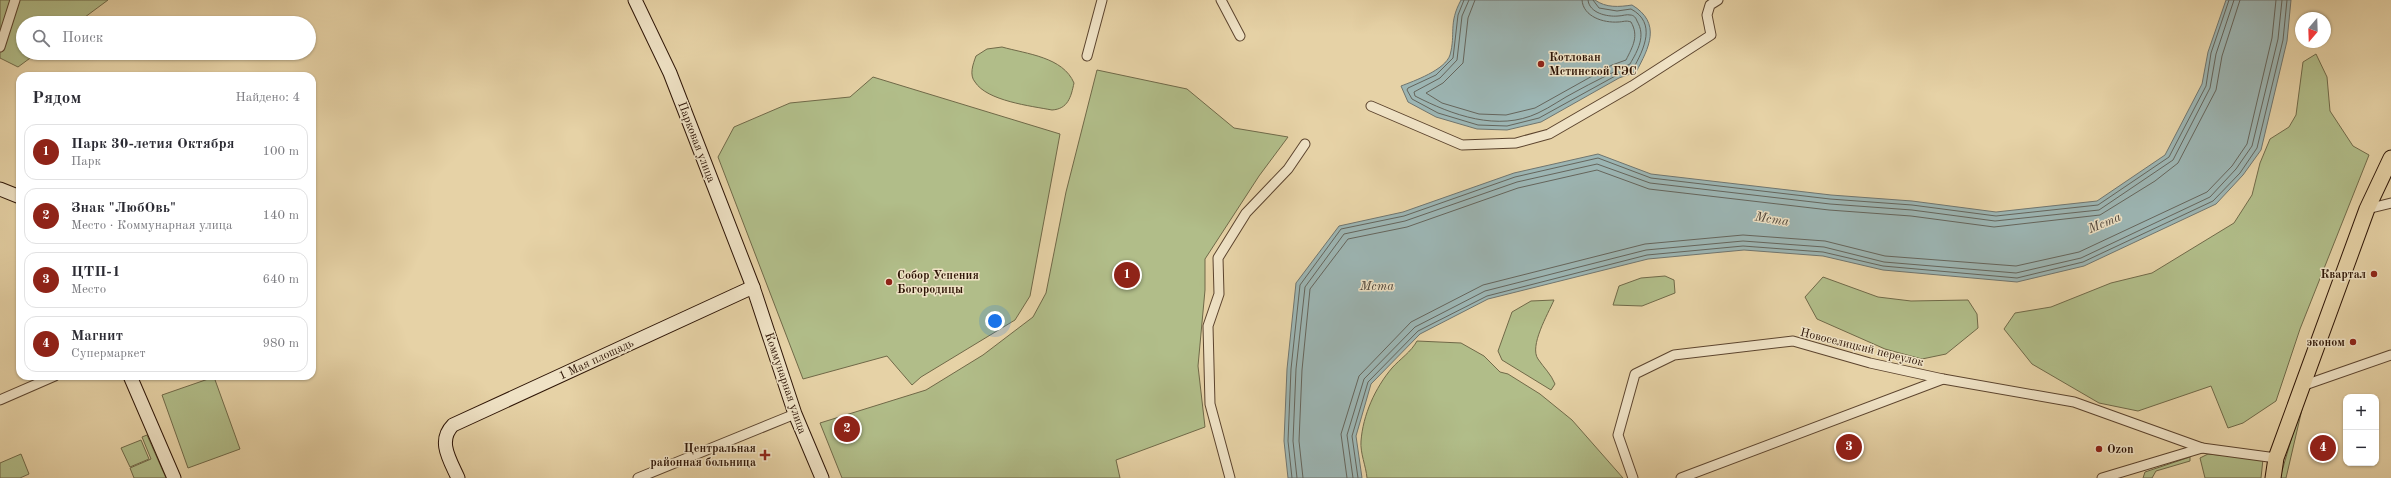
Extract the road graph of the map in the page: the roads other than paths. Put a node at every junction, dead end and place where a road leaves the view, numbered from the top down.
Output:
1 (15, 0) edge
2 (635, 0) edge
3 (1102, 0) edge
4 (1222, 0) edge
5 (1718, 0) edge
6 (1240, 36) dead end
7 (0, 47) edge
8 (1087, 56) dead end
9 (1371, 106) dead end
10 (1305, 144) dead end
11 (2391, 159) edge
12 (0, 189) edge
13 (16, 195) edge
14 (2391, 202) edge
15 (2367, 209) junction
16 (753, 287) junction
17 (2391, 355) edge
18 (1943, 379) junction
19 (45, 380) edge
20 (132, 380) edge
21 (2302, 386) junction
22 (0, 400) edge
23 (795, 414) junction
24 (2202, 448) junction
25 (2276, 458) junction
26 (174, 478) edge
27 (458, 478) edge
28 (638, 478) edge
29 (822, 478) edge
30 (1230, 478) edge
31 (1633, 478) edge
32 (1681, 478) edge
33 (2102, 478) edge
34 (2273, 478) edge

1 - 7 street
2 - 16 main road, Парковая улица
3 - 8 street
4 - 6 street
5 - 9 street
10 - 30 street
11 - 15 main road
12 - 13 main road
14 - 15 street
15 - 21 main road
16 - 23 main road, Коммунарная улица
16 - 27 main road, 1 Мая площадь
17 - 21 street
18 - 24 street, Новоселицкий переулок
18 - 31 street, Новоселицкий переулок
18 - 32 street
19 - 22 street
20 - 26 main road
21 - 25 main road
23 - 28 street
23 - 29 main road, Коммунарная улица
24 - 25 street
24 - 33 street
25 - 34 main road

